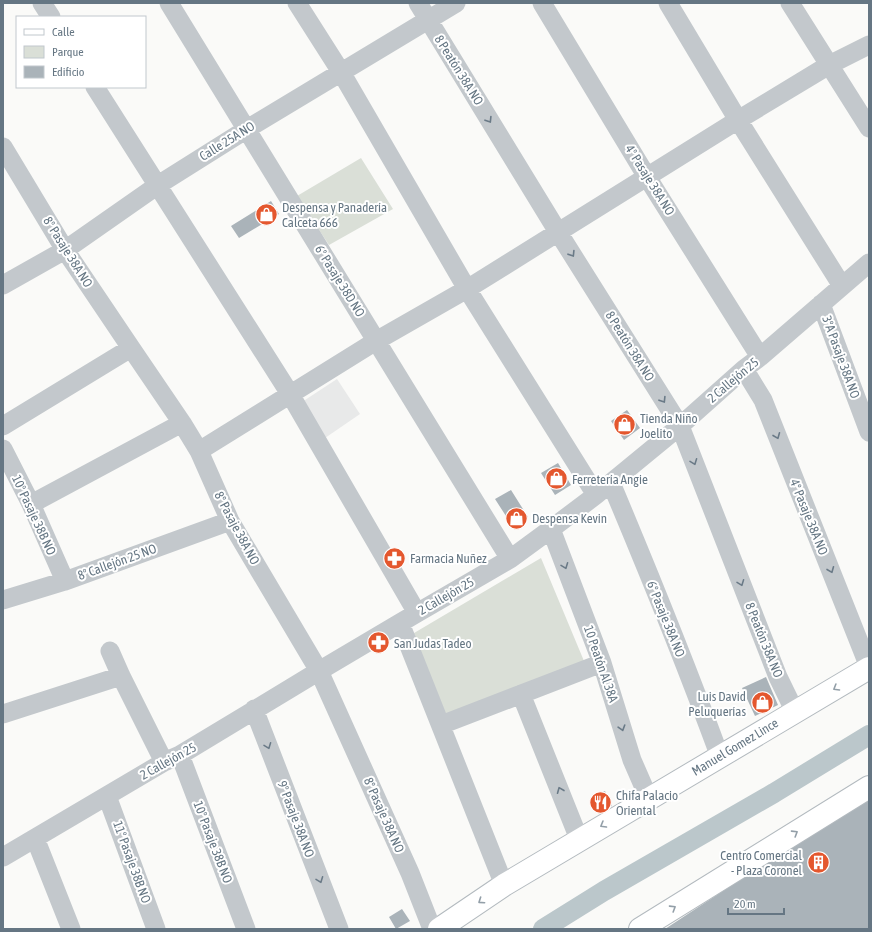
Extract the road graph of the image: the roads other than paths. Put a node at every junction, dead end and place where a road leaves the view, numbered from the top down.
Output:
1 (42, 3) edge
2 (169, 3) edge
3 (297, 3) edge
4 (418, 3) edge
5 (456, 3) edge
6 (542, 3) edge
7 (668, 3) edge
8 (790, 3) edge
9 (50, 16) edge
10 (428, 19) junction
11 (869, 45) edge
12 (828, 65) junction
13 (341, 72) junction
14 (97, 88) edge
15 (738, 120) junction
16 (869, 128) edge
17 (246, 129) junction
18 (3, 147) edge
19 (647, 177) junction
20 (158, 185) junction
21 (558, 232) junction
22 (65, 250) junction
23 (869, 263) edge
24 (3, 285) edge
25 (842, 286) junction
26 (467, 288) junction
27 (821, 304) junction
28 (376, 340) junction
29 (130, 348) junction
30 (760, 357) junction
31 (744, 369) junction
32 (290, 394) junction
33 (182, 423) junction
34 (3, 426) edge
35 (680, 426) junction
36 (869, 432) edge
37 (3, 449) edge
38 (199, 451) junction
39 (611, 483) junction
40 (596, 495) junction
41 (31, 504) junction
42 (230, 521) junction
43 (551, 529) junction
44 (510, 559) junction
45 (64, 581) junction
46 (3, 600) edge
47 (417, 612) junction
48 (400, 623) junction
49 (110, 651) dead end
50 (602, 663) junction
51 (869, 668) edge
52 (319, 671) junction
53 (121, 676) junction
54 (521, 694) junction
55 (254, 709) junction
56 (795, 712) junction
57 (3, 714) edge
58 (441, 725) junction
59 (720, 757) junction
60 (172, 759) junction
61 (869, 787) edge
62 (107, 796) junction
63 (649, 799) junction
64 (35, 838) junction
65 (579, 839) junction
66 (3, 857) edge
67 (504, 885) junction
68 (71, 929) edge
69 (156, 929) edge
70 (246, 929) edge
71 (339, 929) edge
72 (432, 929) edge
73 (439, 929) edge
74 (640, 929) edge

1 - 9 street
2 - 17 street, 6° Pasaje 38D NO
3 - 13 street
4 - 10 street, 8 Peatón 38A NO
5 - 10 street, Calle 25A NO
6 - 19 street, 4° Pasaje 38A NO
7 - 15 street
8 - 12 street
10 - 13 street, Calle 25A NO
10 -> 21 street, 8 Peatón 38A NO
11 - 12 street
12 - 15 street
12 - 16 street
13 - 17 street, Calle 25A NO
13 - 26 street
14 - 20 street
15 - 19 street
15 - 25 street
17 - 20 street, Calle 25A NO
17 - 28 street, 6° Pasaje 38D NO
18 - 22 street, 8° Pasaje 38A NO
19 - 21 street
19 - 30 street, 4° Pasaje 38A NO
20 - 22 street, Calle 25A NO
20 - 32 street
21 - 26 street
21 -> 35 street, 8 Peatón 38A NO
22 - 24 street, Calle 25A NO
22 - 29 street, 8° Pasaje 38A NO
23 - 25 street, 2 Callejón 25
25 - 27 street, 2 Callejón 25
26 - 28 street
26 - 40 street
27 - 30 street, 2 Callejón 25
27 - 36 street, 3°A Pasaje 38A NO
28 - 32 street
28 - 44 street, 6° Pasaje 38D NO
29 - 33 street, 8° Pasaje 38A NO
29 - 34 street
30 - 31 street, 2 Callejón 25
31 - 35 street, 2 Callejón 25
31 -> 51 street, 4° Pasaje 38A NO
32 - 38 street
32 - 47 street
33 - 38 street, 8° Pasaje 38A NO
33 - 41 street
35 - 39 street, 2 Callejón 25
35 -> 56 street, 8 Peatón 38A NO
37 - 41 street, 10° Pasaje 38B NO
38 - 42 street, 8° Pasaje 38A NO
39 - 40 street, 2 Callejón 25
39 - 59 street, 6° Pasaje 38A NO
40 - 43 street, 2 Callejón 25
41 - 45 street, 10° Pasaje 38B NO
42 - 45 street, 8° Callejón 25 NO
42 - 52 street, 8° Pasaje 38A NO
43 - 44 street, 2 Callejón 25
43 -> 50 street, 10 Peatón Al 38A
44 - 47 street, 2 Callejón 25
45 - 46 street, 8° Callejón 25 NO
47 - 48 street, 2 Callejón 25
48 - 52 street, 2 Callejón 25
48 - 58 street
49 - 53 street, 10° Pasaje 38B NO
50 - 54 street
50 -> 63 street, 10 Peatón Al 38A
51 -> 56 main road, Manuel Gomez Lince
52 - 55 street, 2 Callejón 25
52 - 72 street, 8° Pasaje 38A NO
53 - 57 street
53 - 60 street, 10° Pasaje 38B NO
54 - 58 street
65 -> 54 street
55 - 60 street, 2 Callejón 25
55 -> 71 street, 9° Pasaje 38A NO
56 - 59 main road, Manuel Gomez Lince
58 - 67 street
59 - 63 main road, Manuel Gomez Lince
60 - 62 street, 2 Callejón 25
60 - 70 street, 10° Pasaje 38B NO
74 -> 61 main road
62 - 64 street, 2 Callejón 25
62 - 69 street, 11° Pasaje 38B NO
63 -> 65 main road, Manuel Gomez Lince
64 - 66 street, 2 Callejón 25
64 - 68 street
65 - 67 main road, Manuel Gomez Lince
67 -> 73 main road, Manuel Gomez Lince

